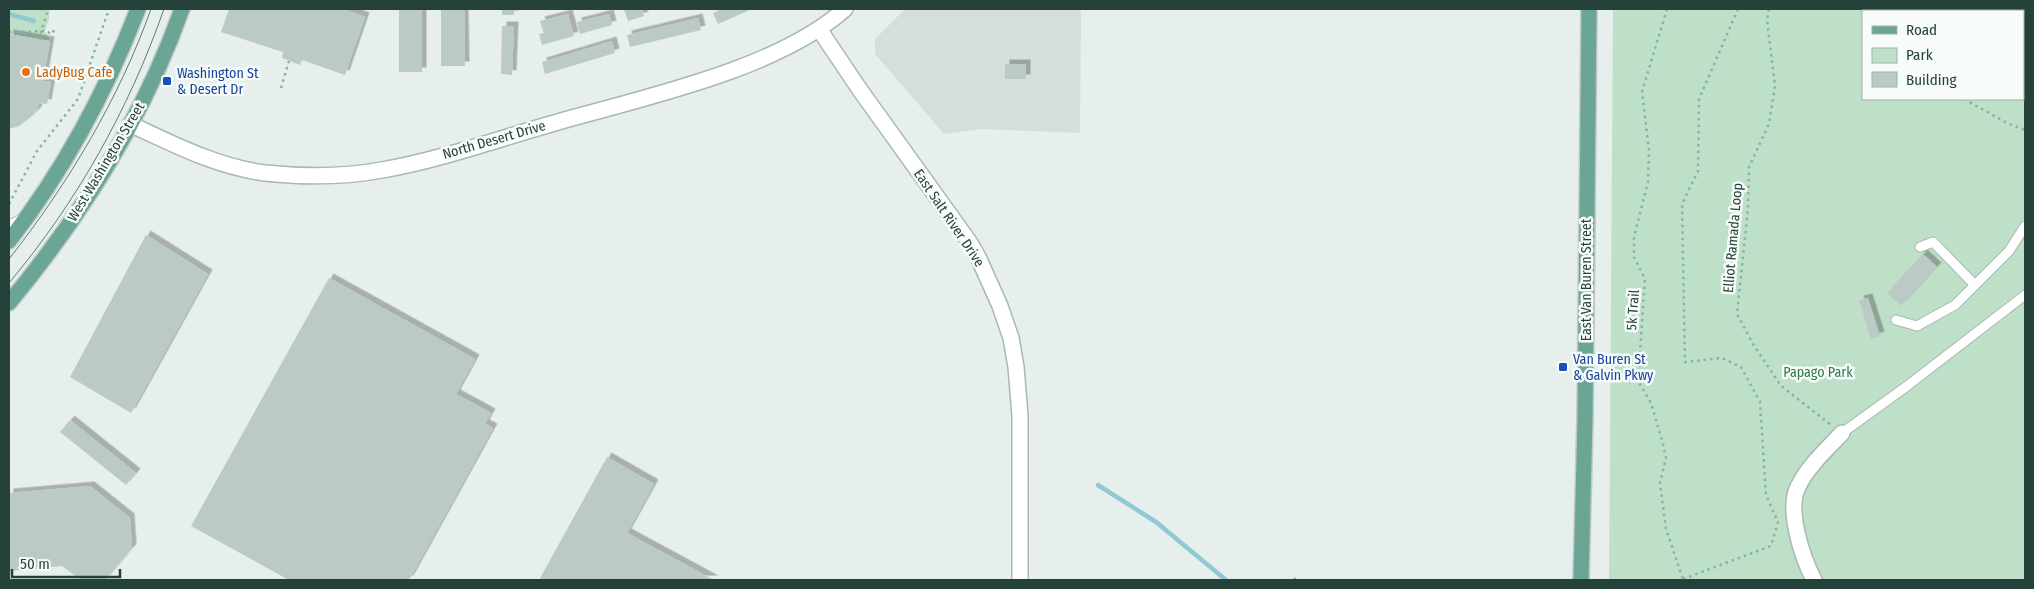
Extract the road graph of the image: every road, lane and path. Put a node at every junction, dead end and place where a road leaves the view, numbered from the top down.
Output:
1 (46, 9) edge
2 (109, 9) edge
3 (138, 9) edge
4 (182, 9) edge
5 (845, 9) edge
6 (1589, 9) edge
7 (1667, 9) edge
8 (1738, 9) edge
9 (1769, 9) edge
10 (819, 29) junction
11 (54, 30) dead end
12 (42, 31) junction
13 (9, 32) edge
14 (42, 40) dead end
15 (290, 61) dead end
16 (281, 88) dead end
17 (1966, 100) edge
18 (130, 124) junction
19 (2025, 130) edge
20 (9, 204) edge
21 (26, 218) junction
22 (9, 224) edge
23 (2025, 226) edge
24 (9, 240) edge
25 (1920, 247) dead end
26 (1975, 285) junction
27 (2025, 295) edge
28 (9, 303) edge
29 (1896, 320) dead end
30 (1842, 433) junction
31 (1020, 580) edge
32 (1581, 580) edge
33 (1683, 580) edge
34 (1814, 580) edge

1 - 12 path
2 - 20 path
3 - 21 main road
4 - 18 main road, West Washington Street
5 - 10 street, North Desert Drive
6 - 32 main road, East Van Buren Street
7 - 33 path, 5k Trail
8 - 33 path
9 - 30 path, Elliot Ramada Loop
10 - 18 street, North Desert Drive
10 - 31 street, East Salt River Drive
11 - 12 path
12 - 13 path
12 - 14 path
15 - 16 path
17 - 19 path
18 - 28 main road, West Washington Street
21 - 22 lane
21 - 24 main road
23 - 26 lane
25 - 26 lane
26 - 29 lane
27 - 30 lane
30 - 34 street

